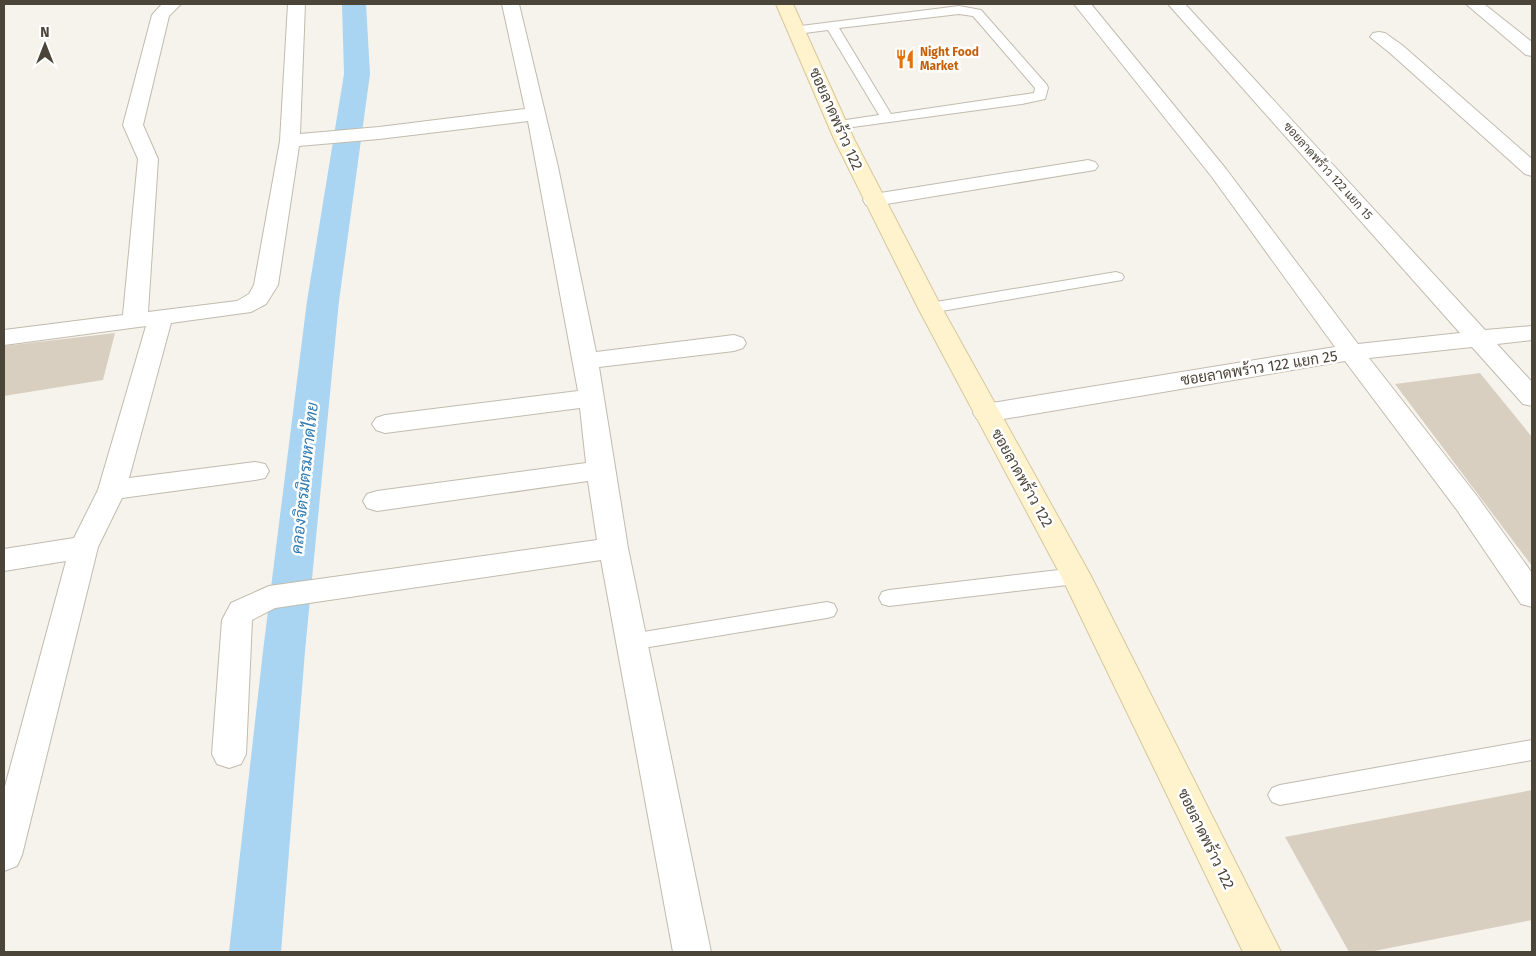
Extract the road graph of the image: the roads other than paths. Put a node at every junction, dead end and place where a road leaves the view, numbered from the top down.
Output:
1 (172, 4) edge
2 (296, 4) edge
3 (511, 4) edge
4 (784, 4) edge
5 (1082, 4) edge
6 (1176, 4) edge
7 (1474, 4) edge
8 (832, 26) junction
9 (797, 30) junction
10 (1379, 37) dead end
11 (1532, 51) edge
12 (536, 114) junction
13 (887, 118) junction
14 (838, 125) junction
15 (290, 141) junction
16 (1088, 166) dead end
17 (1532, 170) edge
18 (874, 200) junction
19 (1116, 277) dead end
20 (930, 308) junction
21 (148, 318) junction
22 (1532, 333) edge
23 (4, 337) edge
24 (1480, 339) junction
25 (734, 342) dead end
26 (1351, 352) junction
27 (585, 361) junction
28 (592, 398) junction
29 (1532, 398) edge
30 (986, 413) junction
31 (385, 424) dead end
32 (600, 470) junction
33 (255, 471) dead end
34 (112, 490) junction
35 (377, 501) dead end
36 (84, 547) junction
37 (613, 548) junction
38 (4, 560) edge
39 (1076, 576) junction
40 (1532, 596) edge
41 (889, 598) dead end
42 (827, 610) dead end
43 (631, 642) junction
44 (1532, 750) edge
45 (229, 754) dead end
46 (1280, 795) dead end
47 (4, 855) edge
48 (692, 952) edge
49 (1262, 952) edge

1 - 21 street
2 - 15 street
3 - 12 street
4 - 9 street, ซอยลาดพร้าว 122
5 - 26 street
6 - 24 street, ซอยลาดพร้าว 122 แยก 15
7 - 11 street
8 - 9 lane
8 - 13 lane
8 - 13 lane
9 - 14 street, ซอยลาดพร้าว 122
10 - 17 street
12 - 15 street
12 - 27 street
13 - 14 lane
14 - 18 street, ซอยลาดพร้าว 122
15 - 21 street
16 - 18 street
18 - 20 street, ซอยลาดพร้าว 122
19 - 20 lane
20 - 30 street, ซอยลาดพร้าว 122
21 - 23 street
21 - 34 street
22 - 24 street, ซอยลาดพร้าว 122 แยก 25
24 - 26 street, ซอยลาดพร้าว 122 แยก 25
24 - 29 street, ซอยลาดพร้าว 122 แยก 15
25 - 27 street
26 - 30 street, ซอยลาดพร้าว 122 แยก 25
26 - 40 street
27 - 28 street
28 - 31 street
28 - 32 street
30 - 39 street, ซอยลาดพร้าว 122
32 - 35 street
32 - 37 street
33 - 34 street
34 - 36 street
36 - 38 street
36 - 47 street
37 - 43 street
37 - 45 street
39 - 41 lane
39 - 49 street, ซอยลาดพร้าว 122
42 - 43 lane
43 - 48 street
44 - 46 lane

